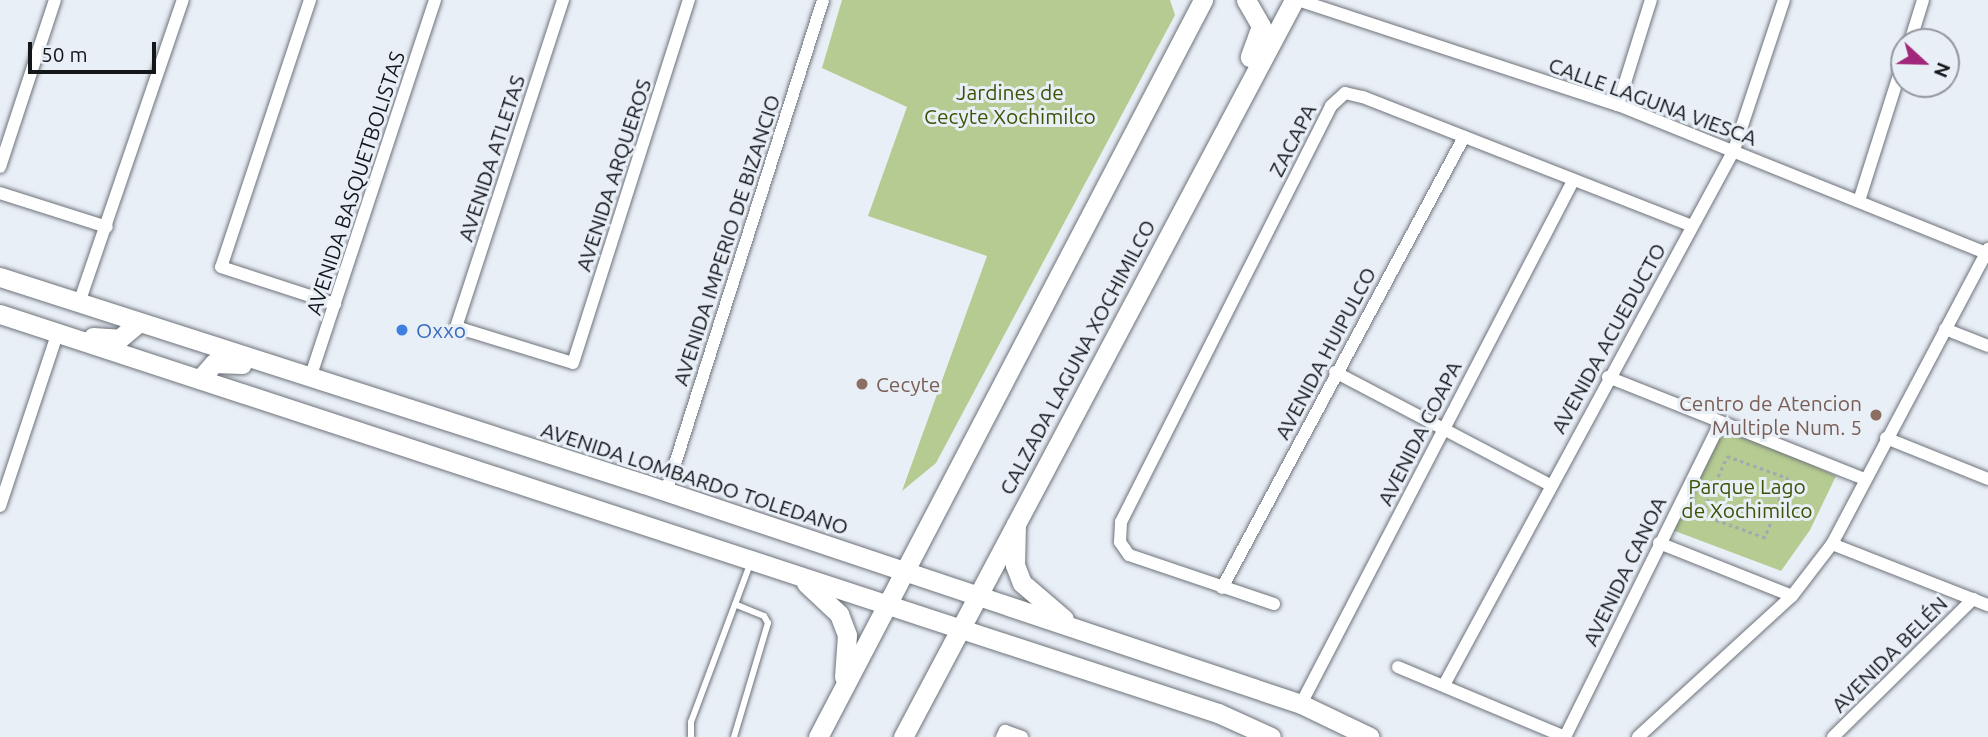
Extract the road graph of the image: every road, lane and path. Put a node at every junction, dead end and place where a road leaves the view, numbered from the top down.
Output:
1 (55, 0) edge
2 (183, 0) edge
3 (310, 0) edge
4 (435, 0) edge
5 (563, 0) edge
6 (689, 0) edge
7 (823, 0) edge
8 (1202, 0) edge
9 (1246, 0) edge
10 (1296, 0) edge
11 (1651, 0) edge
12 (1784, 0) edge
13 (1923, 0) edge
14 (1914, 28) edge
15 (1892, 98) edge
16 (1618, 105) junction
17 (1464, 136) junction
18 (1734, 150) junction
19 (0, 167) edge
20 (1573, 181) junction
21 (0, 194) edge
22 (1859, 201) junction
23 (107, 226) junction
24 (1692, 226) junction
25 (1160, 250) junction
26 (1988, 253) edge
27 (0, 277) edge
28 (79, 303) junction
29 (335, 304) junction
30 (0, 314) edge
31 (138, 324) junction
32 (1945, 329) junction
33 (58, 332) junction
34 (1988, 346) edge
35 (573, 363) joint
36 (1335, 372) junction
37 (304, 376) junction
38 (1608, 377) junction
39 (200, 379) junction
40 (1720, 423) junction
41 (1442, 428) junction
42 (1886, 438) junction
43 (1788, 478) joint
44 (1864, 478) junction
45 (1988, 480) edge
46 (1550, 485) junction
47 (666, 492) junction
48 (0, 506) edge
49 (1016, 520) junction
50 (1659, 544) junction
51 (1832, 544) junction
52 (751, 561) junction
53 (905, 572) junction
54 (797, 576) junction
55 (1222, 588) junction
56 (976, 596) junction
57 (1792, 596) junction
58 (1973, 599) junction
59 (735, 604) junction
60 (1274, 604) dead end
61 (1988, 605) edge
62 (888, 606) junction
63 (960, 628) junction
64 (1083, 632) junction
65 (1398, 667) dead end
66 (1444, 685) junction
67 (842, 692) junction
68 (1301, 704) junction
69 (1004, 734) edge
70 (691, 737) edge
71 (734, 737) edge
72 (818, 737) edge
73 (903, 737) edge
74 (1022, 737) edge
75 (1271, 737) edge
76 (1370, 737) edge
77 (1565, 737) edge
78 (1638, 737) edge
79 (1833, 737) edge

1 - 19 street
2 - 23 street
3 - 29 street
4 - 29 street, AVENIDA BASQUETBOLISTAS
5 - 35 street, AVENIDA ATLETAS
6 - 35 street, AVENIDA ARQUEROS
7 - 47 street, AVENIDA IMPERIO DE BIZANCIO
8 - 53 main road
9 - 25 main road
10 - 16 street, CALLE LAGUNA VIESCA
10 - 25 main road, CALZADA LAGUNA XOCHIMILCO
11 - 16 street
12 - 18 street, AVENIDA ACUEDUCTO
13 - 14 street
15 - 22 street
16 - 18 street, CALLE LAGUNA VIESCA
17 - 20 street, ZACAPA
17 - 36 street, AVENIDA HUIPULCO
17 - 55 street, ZACAPA
18 - 22 street, CALLE LAGUNA VIESCA
18 - 24 street, AVENIDA ACUEDUCTO
20 - 24 street, ZACAPA
20 - 41 street, AVENIDA COAPA
21 - 23 street
22 - 26 street, CALLE LAGUNA VIESCA
23 - 28 street
24 - 38 street, AVENIDA ACUEDUCTO
25 - 49 main road, CALZADA LAGUNA XOCHIMILCO
26 - 32 street
27 - 28 main road, AVENIDA LOMBARDO TOLEDANO
28 - 31 main road, AVENIDA LOMBARDO TOLEDANO
29 - 37 street, AVENIDA BASQUETBOLISTAS
30 - 33 main road
31 - 33 main road
31 - 37 main road, AVENIDA LOMBARDO TOLEDANO
32 - 34 street
32 - 42 street
33 - 39 main road
33 - 48 street
36 - 41 street
36 - 55 street, AVENIDA HUIPULCO
37 - 39 main road
37 - 47 main road, AVENIDA LOMBARDO TOLEDANO
38 - 40 street
38 - 46 street, AVENIDA ACUEDUCTO
39 - 52 main road
40 - 44 street
40 - 50 street, AVENIDA CANOA
41 - 46 street
41 - 68 street, AVENIDA COAPA
42 - 44 street
42 - 45 street
43 - 43 path
44 - 51 street
46 - 66 street, AVENIDA ACUEDUCTO
47 - 53 main road, AVENIDA LOMBARDO TOLEDANO
49 - 56 main road, CALZADA LAGUNA XOCHIMILCO
49 - 64 main road
50 - 57 street
50 - 77 street, AVENIDA CANOA
51 - 57 street
51 - 58 street
52 - 54 main road
52 - 59 lane
53 - 56 main road, AVENIDA LOMBARDO TOLEDANO
53 - 62 main road
54 - 62 main road
54 - 67 main road
55 - 60 street
56 - 63 main road, CALZADA LAGUNA XOCHIMILCO
56 - 64 main road, AVENIDA LOMBARDO TOLEDANO
57 - 78 street
58 - 61 street
58 - 79 street, AVENIDA BELÉN
59 - 70 lane
59 - 71 lane
62 - 63 main road
62 - 67 main road
63 - 73 main road, CALZADA LAGUNA XOCHIMILCO
63 - 75 main road
64 - 68 main road, AVENIDA LOMBARDO TOLEDANO
65 - 66 street
66 - 77 street
67 - 72 main road
68 - 76 main road, AVENIDA LOMBARDO TOLEDANO
69 - 74 street

